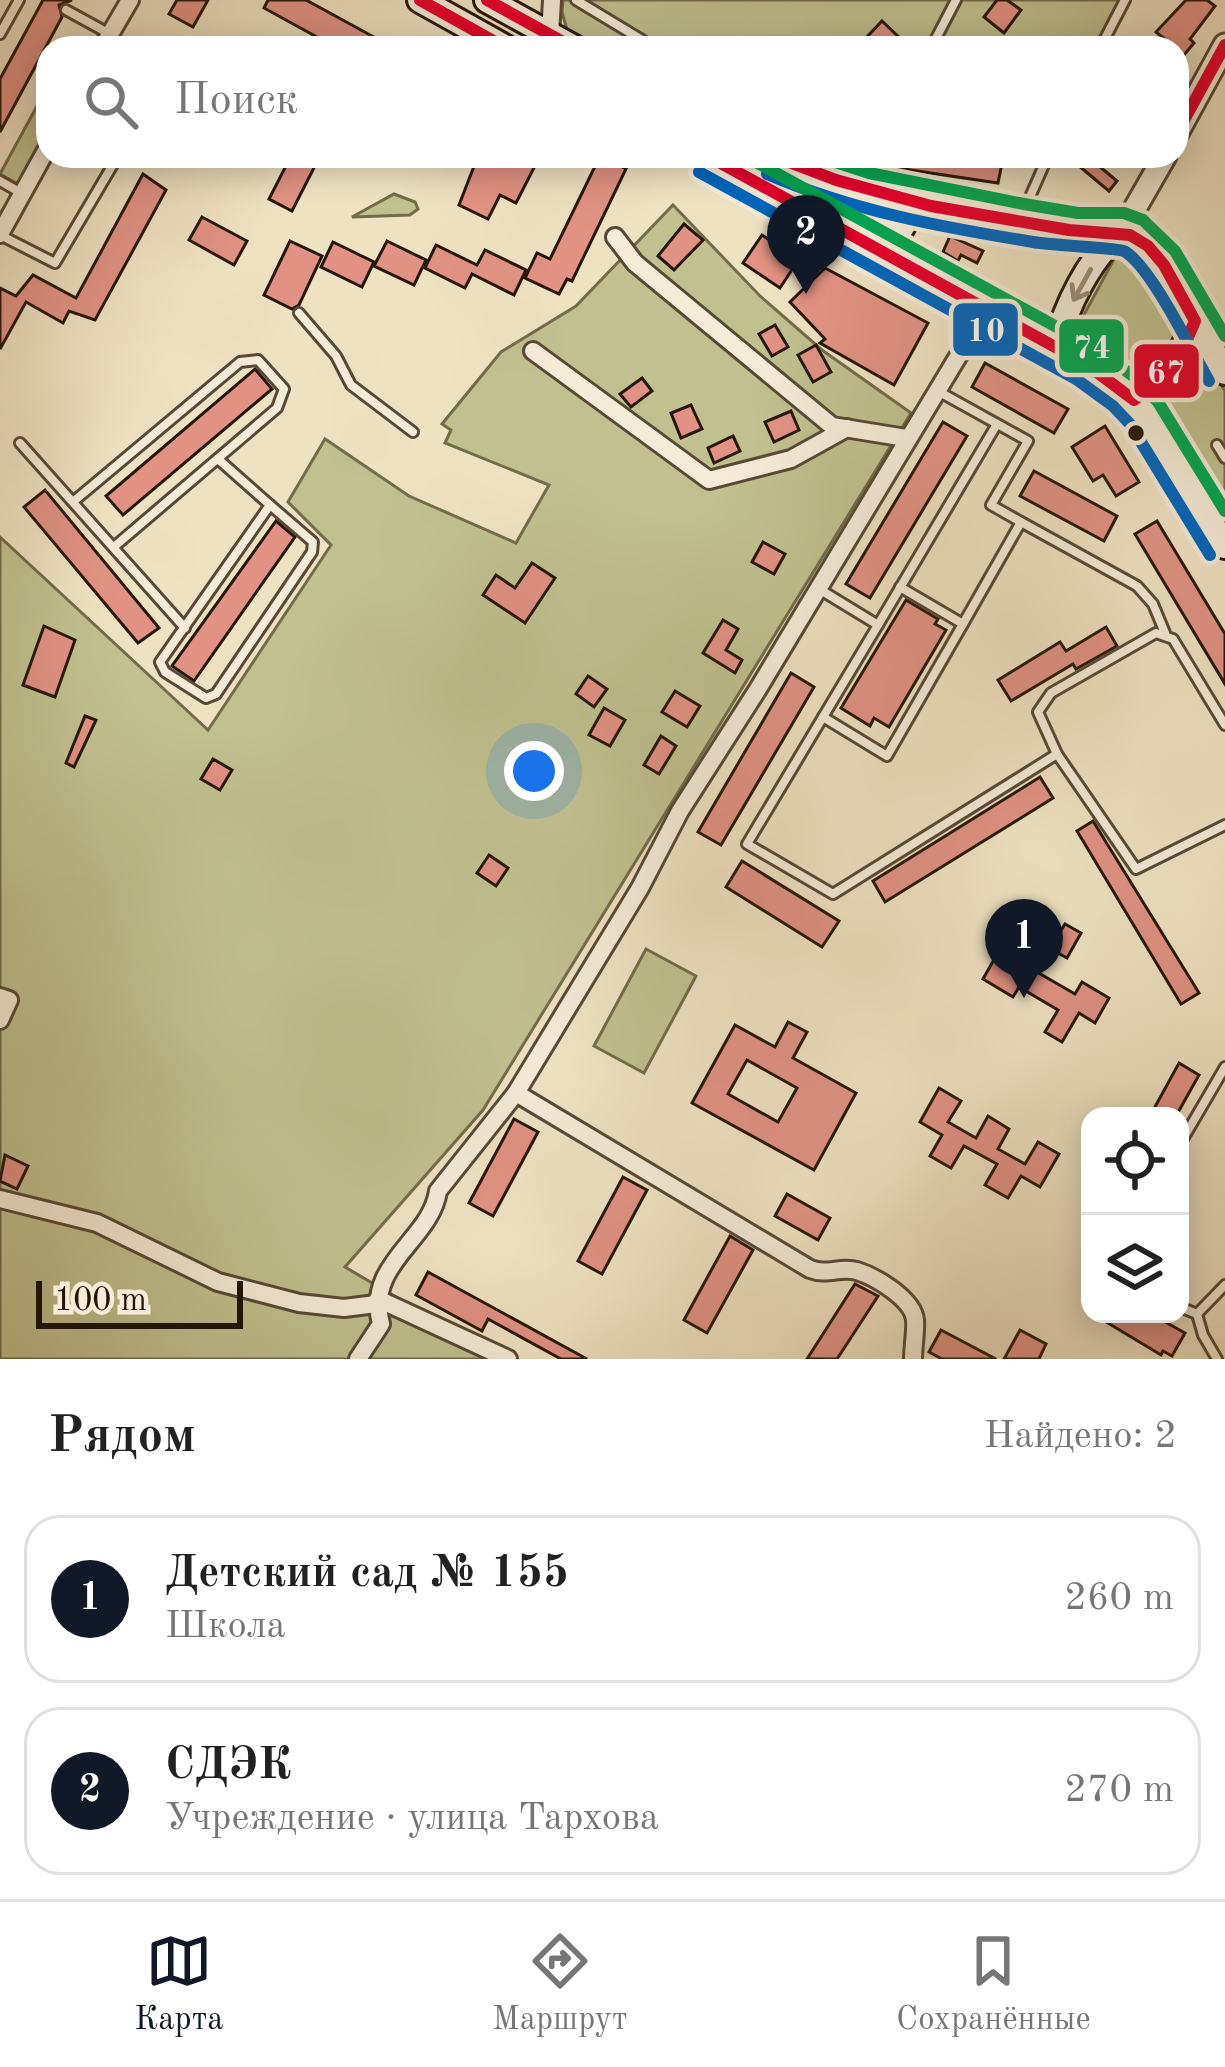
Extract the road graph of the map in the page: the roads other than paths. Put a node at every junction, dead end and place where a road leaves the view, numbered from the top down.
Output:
1 (19, 0) edge
2 (130, 0) edge
3 (420, 0) edge
4 (487, 0) edge
5 (552, 0) edge
6 (576, 0) edge
7 (956, 0) edge
8 (1125, 0) edge
9 (66, 10) dead end
10 (0, 34) edge
11 (100, 36) edge
12 (109, 36) edge
13 (484, 36) edge
14 (539, 36) edge
15 (549, 36) edge
16 (635, 36) edge
17 (937, 36) edge
18 (1106, 36) edge
19 (1225, 46) edge
20 (1189, 112) edge
21 (36, 168) edge
22 (111, 168) edge
23 (729, 168) edge
24 (800, 168) edge
25 (872, 168) edge
26 (1042, 168) edge
27 (1158, 168) edge
28 (0, 181) edge
29 (866, 191) junction
30 (22, 193) junction
31 (930, 205) junction
32 (1021, 222) junction
33 (1123, 231) junction
34 (0, 234) edge
35 (615, 237) dead end
36 (910, 269) junction
37 (986, 310) junction
38 (299, 313) dead end
39 (1195, 321) junction
40 (1056, 347) junction
41 (533, 351) dead end
42 (1225, 372) edge
43 (935, 389) junction
44 (1134, 400) junction
45 (998, 424) junction
46 (848, 428) junction
47 (412, 432) dead end
48 (906, 438) junction
49 (20, 443) dead end
50 (1216, 445) dead end
51 (1225, 458) edge
52 (218, 459) junction
53 (74, 501) junction
54 (270, 505) junction
55 (1021, 522) junction
56 (115, 546) junction
57 (1225, 546) edge
58 (900, 587) junction
59 (818, 589) junction
60 (963, 624) junction
61 (878, 625) junction
62 (184, 628) junction
63 (1166, 634) junction
64 (823, 717) junction
65 (1225, 724) edge
66 (1058, 754) junction
67 (1225, 825) edge
68 (0, 997) edge
69 (0, 1020) edge
70 (1225, 1067) edge
71 (516, 1093) junction
72 (1189, 1129) edge
73 (0, 1198) edge
74 (1225, 1286) edge
75 (379, 1297) junction
76 (1189, 1311) edge
77 (1197, 1314) junction
78 (358, 1359) edge
79 (508, 1359) edge
80 (913, 1359) edge
81 (1217, 1359) edge

1 - 10 lane
2 - 12 street
3 - 13 main road
4 - 14 main road
5 - 15 street
6 - 16 lane
7 - 17 lane
8 - 18 lane
9 - 11 lane
19 - 20 street
21 - 30 street
22 - 34 lane
23 - 36 main road
24 - 29 main road
25 - 29 lane
26 - 32 lane
27 - 33 street
28 - 30 lane
29 - 31 main road
30 - 34 street
31 - 32 main road
31 - 36 main road
32 - 33 main road
33 - 39 main road
33 -> 40 main road
35 - 46 street
36 - 37 main road
37 - 40 main road
37 - 43 street
38 - 47 lane
39 - 42 main road
39 - 44 main road
40 - 44 main road
41 - 46 street
43 - 45 lane
43 - 48 street
44 - 57 main road
45 - 55 lane
45 - 58 lane
46 - 48 street
48 - 59 street
49 - 53 lane
50 - 51 lane
52 - 53 lane
52 - 54 lane
52 - 56 lane
53 - 56 lane
54 - 62 lane
54 - 62 lane
55 - 60 lane
55 - 63 lane
56 - 62 lane
58 - 60 lane
58 - 61 lane
59 - 61 lane
59 - 71 street
60 - 64 lane
61 - 64 lane
63 - 65 lane
63 - 66 lane
64 - 66 lane
66 - 67 lane
68 - 69 street
70 - 72 lane
71 - 75 street
71 - 80 street
73 - 75 street
74 - 77 lane
75 - 78 street
75 - 79 street
76 - 77 lane
77 - 81 lane

